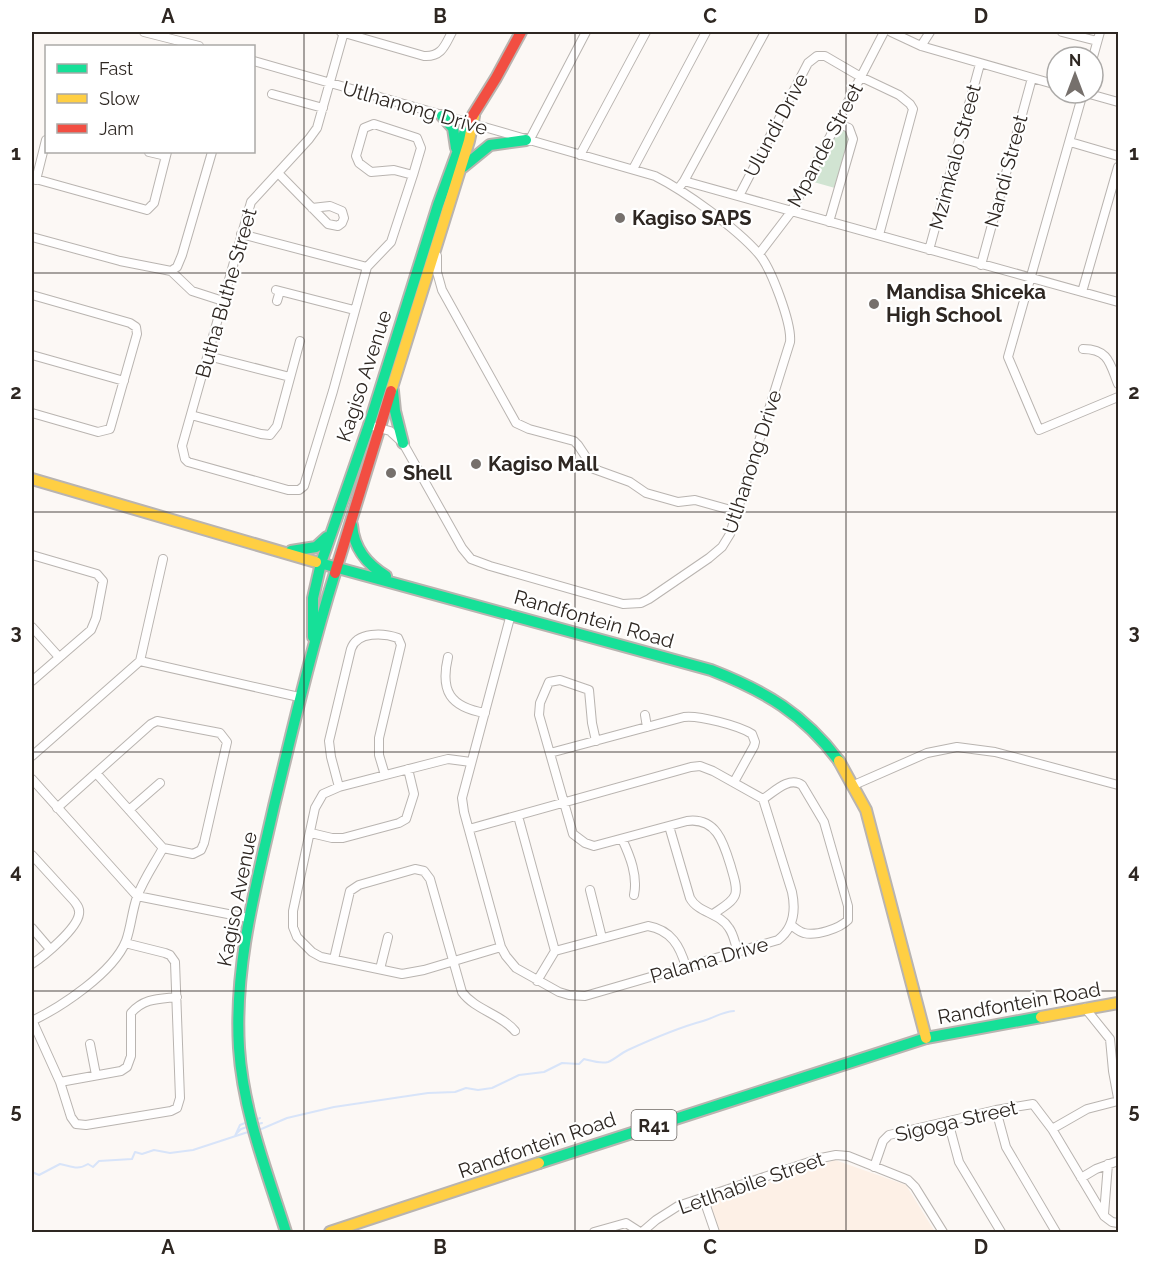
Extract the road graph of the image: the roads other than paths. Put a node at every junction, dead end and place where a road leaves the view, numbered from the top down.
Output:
1 (144, 32) edge
2 (342, 32) edge
3 (452, 32) edge
4 (521, 32) edge
5 (586, 32) edge
6 (646, 32) edge
7 (706, 32) edge
8 (765, 32) edge
9 (884, 32) edge
10 (891, 32) edge
11 (930, 32) edge
12 (1062, 32) edge
13 (1100, 32) edge
14 (1097, 41) junction
15 (195, 45) edge
16 (1096, 45) edge
17 (921, 46) junction
18 (255, 61) edge
19 (980, 64) junction
20 (861, 76) junction
21 (1032, 78) junction
22 (1045, 82) edge
23 (330, 83) junction
24 (272, 94) dead end
25 (1081, 105) edge
26 (323, 108) junction
27 (442, 116) junction
28 (472, 122) junction
29 (837, 123) junction
30 (527, 140) junction
31 (1070, 142) junction
32 (45, 143) edge
33 (456, 152) junction
34 (212, 153) edge
35 (167, 154) edge
36 (580, 155) junction
37 (1119, 156) edge
38 (1119, 167) edge
39 (461, 169) junction
40 (633, 170) junction
41 (278, 173) junction
42 (413, 175) junction
43 (34, 179) edge
44 (684, 181) junction
45 (678, 189) junction
46 (739, 196) junction
47 (312, 208) dead end
48 (791, 212) junction
49 (829, 222) junction
50 (241, 234) junction
51 (879, 235) junction
52 (32, 237) edge
53 (437, 242) junction
54 (929, 250) junction
55 (759, 254) junction
56 (981, 265) junction
57 (367, 267) junction
58 (171, 270) junction
59 (1031, 279) junction
60 (1082, 292) junction
61 (32, 295) edge
62 (223, 301) junction
63 (277, 301) dead end
64 (1119, 302) edge
65 (354, 310) junction
66 (300, 341) dead end
67 (1083, 350) dead end
68 (32, 355) edge
69 (208, 356) junction
70 (290, 377) junction
71 (124, 381) junction
72 (1119, 384) edge
73 (393, 385) junction
74 (1119, 397) edge
75 (32, 413) edge
76 (191, 415) junction
77 (375, 426) junction
78 (403, 443) junction
79 (32, 479) edge
80 (353, 512) junction
81 (738, 512) junction
82 (333, 528) junction
83 (286, 552) junction
84 (32, 558) edge
85 (163, 559) dead end
86 (321, 563) junction
87 (336, 567) junction
88 (360, 574) junction
89 (398, 584) junction
90 (328, 593) junction
91 (313, 598) junction
92 (511, 614) junction
93 (32, 627) edge
94 (313, 643) junction
95 (59, 657) junction
96 (448, 657) dead end
97 (140, 662) junction
98 (32, 681) edge
99 (299, 697) junction
100 (485, 713) junction
101 (645, 715) dead end
102 (647, 727) junction
103 (596, 741) junction
104 (550, 753) junction
105 (32, 756) edge
106 (471, 762) junction
107 (408, 769) junction
108 (96, 773) junction
109 (385, 775) junction
110 (32, 779) edge
111 (734, 782) junction
112 (160, 783) dead end
113 (1119, 784) edge
114 (854, 785) junction
115 (339, 787) junction
116 (763, 799) junction
117 (563, 802) junction
118 (57, 808) junction
119 (129, 810) junction
120 (518, 816) junction
121 (669, 826) junction
122 (469, 829) junction
123 (311, 833) junction
124 (622, 839) junction
125 (163, 848) junction
126 (32, 855) edge
127 (590, 890) dead end
128 (634, 895) dead end
129 (137, 896) junction
130 (713, 914) junction
131 (248, 918) junction
132 (791, 925) junction
133 (32, 928) edge
134 (388, 937) dead end
135 (602, 938) junction
136 (125, 943) junction
137 (501, 947) junction
138 (50, 949) junction
139 (555, 951) junction
140 (738, 952) junction
141 (334, 959) junction
142 (453, 962) junction
143 (32, 964) edge
144 (686, 967) junction
145 (380, 969) junction
146 (537, 981) junction
147 (177, 997) junction
148 (1119, 1003) edge
149 (1085, 1008) junction
150 (32, 1020) edge
151 (515, 1031) dead end
152 (926, 1038) junction
153 (90, 1044) dead end
154 (96, 1075) junction
155 (60, 1082) junction
156 (1119, 1100) edge
157 (996, 1110) junction
158 (948, 1121) junction
159 (1052, 1129) junction
160 (1119, 1161) edge
161 (1108, 1164) junction
162 (874, 1167) junction
163 (1081, 1178) junction
164 (703, 1197) junction
165 (1104, 1216) junction
166 (1119, 1223) edge
167 (286, 1233) edge
168 (330, 1233) edge
169 (594, 1233) edge
170 (641, 1233) edge
171 (715, 1233) edge
172 (943, 1233) edge
173 (1001, 1233) edge
174 (1056, 1233) edge

1 - 15 street
2 - 3 street
2 - 23 street, Butha Buthe Street
4 - 28 street
5 - 30 street
6 - 36 street
7 - 40 street
8 - 44 street
9 - 20 street, Mpande Street
10 - 17 street
11 - 17 street
12 - 14 street
13 - 14 street
14 - 16 street
17 - 19 street
18 - 23 street, Utlhanong Drive
19 - 21 street
19 - 54 street, Mzimkalo Street
20 - 29 street, Mpande Street
20 - 46 street, Ulundi Drive
20 - 51 street, Ulundi Drive
21 - 22 street
21 - 56 street, Nandi Street
23 - 26 street, Butha Buthe Street
23 - 27 street, Utlhanong Drive
24 - 26 street
25 - 31 street
26 - 41 street, Butha Buthe Street
27 - 28 street, Utlhanong Drive
27 - 33 street
28 - 30 street, Utlhanong Drive
28 - 33 street, Kagiso Avenue
28 - 39 street, Kagiso Avenue
29 - 48 street, Mpande Street
29 - 49 street
30 - 36 street, Utlhanong Drive
30 - 39 street
31 - 37 street
31 - 59 street
32 - 43 street
33 - 77 street, Kagiso Avenue
34 - 58 street
35 - 43 street
36 - 40 street, Utlhanong Drive
38 - 60 street
39 - 53 street, Kagiso Avenue
40 - 45 street, Utlhanong Drive
41 - 47 street
41 - 50 street, Butha Buthe Street
42 - 42 street
42 - 57 street
44 - 45 street
44 - 46 street
45 - 55 street, Utlhanong Drive
46 - 48 street
48 - 49 street
48 - 55 street, Mpande Street
49 - 51 street
50 - 57 street
50 - 62 street, Butha Buthe Street
51 - 54 street
52 - 58 street
53 - 73 street, Kagiso Avenue
53 - 81 street
54 - 56 street
55 - 81 street, Utlhanong Drive
56 - 59 street
57 - 65 street
58 - 62 street
59 - 60 street
59 - 74 street
60 - 64 street
61 - 71 street
62 - 69 street, Butha Buthe Street
63 - 65 street
65 - 76 street, Butha Buthe Street
66 - 70 street
67 - 72 street
68 - 71 street
69 - 70 street
69 - 76 street, Butha Buthe Street
70 - 76 street
71 - 75 street
73 - 77 street, Kagiso Avenue
73 - 78 street
77 - 78 street, Utlhanong Drive
77 - 80 street, Kagiso Avenue
77 - 82 street, Kagiso Avenue
78 - 81 street, Utlhanong Drive
79 - 83 street, Randfontein Road
80 - 87 street, Kagiso Avenue
80 - 89 street
82 - 83 street
82 - 86 street, Kagiso Avenue
83 - 86 street, Randfontein Road
83 - 91 street
84 - 95 street
85 - 97 street
86 - 87 street, Randfontein Road
86 - 91 street, Kagiso Avenue
87 - 88 street, Randfontein Road
87 - 90 street, Kagiso Avenue
88 - 89 street, Randfontein Road
88 - 90 street
89 - 92 street, Randfontein Road
90 - 94 street, Kagiso Avenue
91 - 94 street, Kagiso Avenue
92 - 100 street, Palama Drive
92 - 114 street, Randfontein Road
93 - 95 street
94 - 99 street, Kagiso Avenue
95 - 98 street
96 - 100 street
97 - 99 street
97 - 105 street
99 - 131 street, Kagiso Avenue
100 - 106 street, Palama Drive
101 - 102 street
102 - 103 street
102 - 111 street
103 - 104 street
103 - 104 street
104 - 117 street
106 - 107 street
106 - 122 street, Palama Drive
107 - 109 street
107 - 123 street
108 - 118 street
108 - 119 street
108 - 125 street
109 - 115 street
109 - 115 street
110 - 118 street
111 - 116 street
111 - 117 street
112 - 119 street
113 - 114 street
114 - 152 street, Randfontein Road
115 - 123 street
116 - 132 street, Palama Drive
116 - 132 street
117 - 120 street
117 - 124 street
118 - 129 street
119 - 125 street
120 - 122 street
120 - 139 street
121 - 124 street
121 - 130 street
121 - 130 street
122 - 137 street, Palama Drive
123 - 141 street
124 - 128 street
125 - 129 street
126 - 138 street
127 - 135 street
129 - 131 street
129 - 136 street
130 - 140 street
131 - 167 street, Kagiso Avenue
132 - 140 street, Palama Drive
133 - 138 street
134 - 145 street
135 - 139 street
135 - 144 street
136 - 147 street
136 - 150 street
137 - 142 street
137 - 146 street, Palama Drive
138 - 143 street
139 - 146 street
140 - 144 street, Palama Drive
141 - 142 street
141 - 145 street
142 - 145 street
142 - 151 street
144 - 146 street, Palama Drive
147 - 154 street
147 - 155 street
148 - 149 street, Randfontein Road / R41
149 - 152 street, Randfontein Road / R41
149 - 156 street
150 - 155 street
152 - 168 street, Randfontein Road / R41
153 - 154 street
154 - 155 street
156 - 159 street
157 - 158 street, Sigoga Street
157 - 159 street, Sigoga Street
157 - 174 street
158 - 162 street, Sigoga Street
158 - 173 street
159 - 163 street, Sigoga Street
160 - 161 street
161 - 163 street
161 - 165 street
162 - 164 street, Letlhabile Street
162 - 172 street, Letlhabile Street
163 - 165 street, Sigoga Street
164 - 170 street, Letlhabile Street
164 - 171 street
165 - 166 street
169 - 170 street

